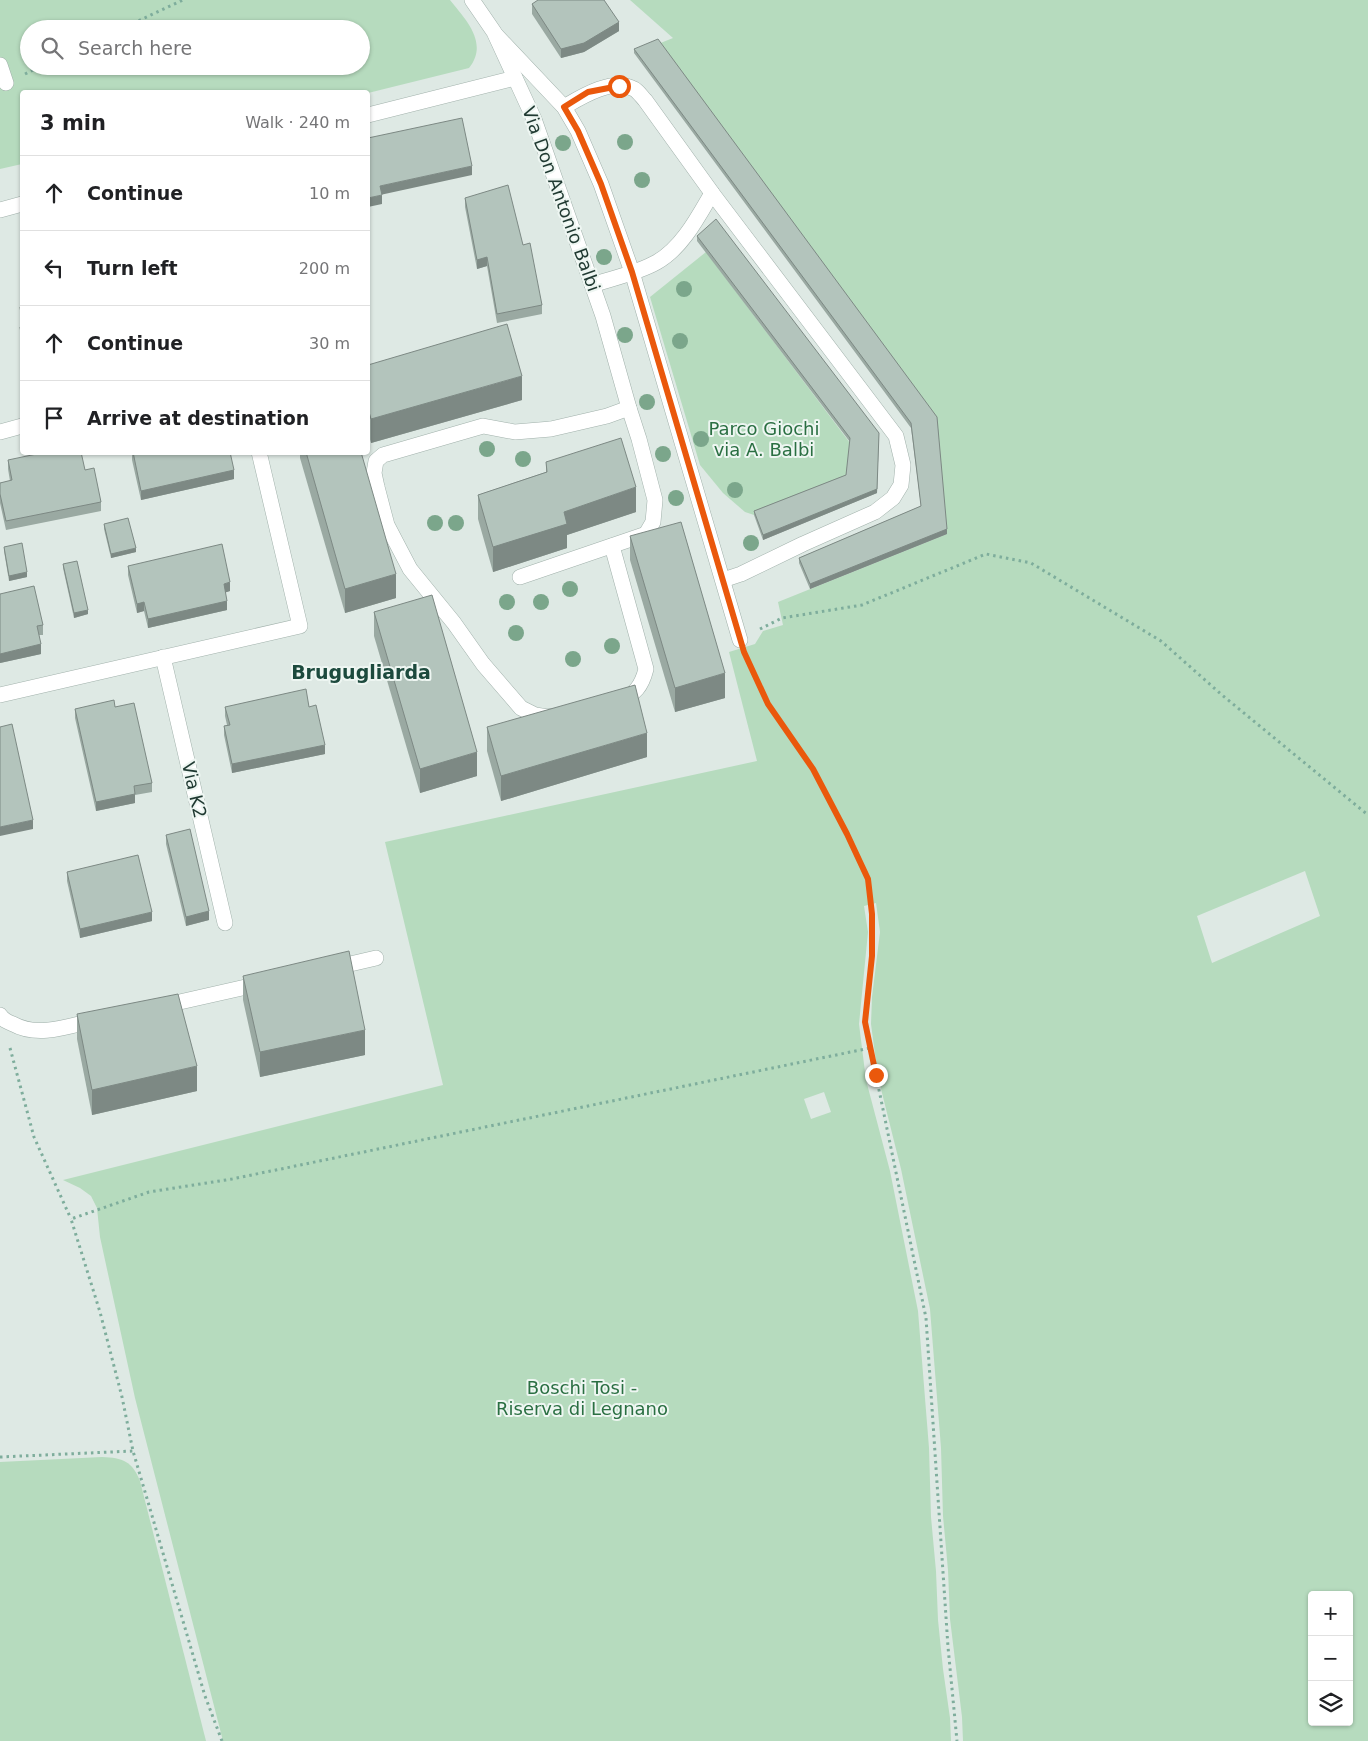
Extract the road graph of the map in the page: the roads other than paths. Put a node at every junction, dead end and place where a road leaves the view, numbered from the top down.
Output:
1 (472, 0) edge
2 (494, 32) junction
3 (0, 65) edge
4 (515, 78) junction
5 (6, 83) dead end
6 (564, 107) junction
7 (370, 115) edge
8 (712, 193) junction
9 (20, 205) edge
10 (0, 210) edge
11 (632, 272) junction
12 (592, 285) junction
13 (629, 408) junction
14 (20, 427) edge
15 (0, 432) edge
16 (260, 455) edge
17 (612, 546) junction
18 (520, 577) edge
19 (723, 580) junction
20 (740, 640) road end
21 (164, 657) junction
22 (0, 695) edge
23 (605, 704) edge
24 (564, 713) edge
25 (225, 923) dead end
26 (376, 958) dead end
27 (318, 971) edge
28 (280, 980) edge
29 (145, 1009) edge
30 (1, 1017) edge
31 (106, 1018) edge

1 - 2 street, Via Don Antonio Balbi
2 - 4 street, Via Don Antonio Balbi
2 - 6 street
3 - 5 street
4 - 7 street
4 - 12 street, Via Don Antonio Balbi
6 - 8 street
6 - 11 street
8 - 11 street
8 - 19 street
9 - 10 street
11 - 12 street
11 - 19 street
12 - 13 street, Via Don Antonio Balbi
13 - 17 street, Via Don Antonio Balbi
13 - 24 street
14 - 15 street
16 - 21 street
17 - 18 street, Via Don Antonio Balbi
17 - 23 street
19 - 20 street
21 - 22 street
21 - 25 street, Via K2
26 - 27 street
28 - 29 street
30 - 31 street

